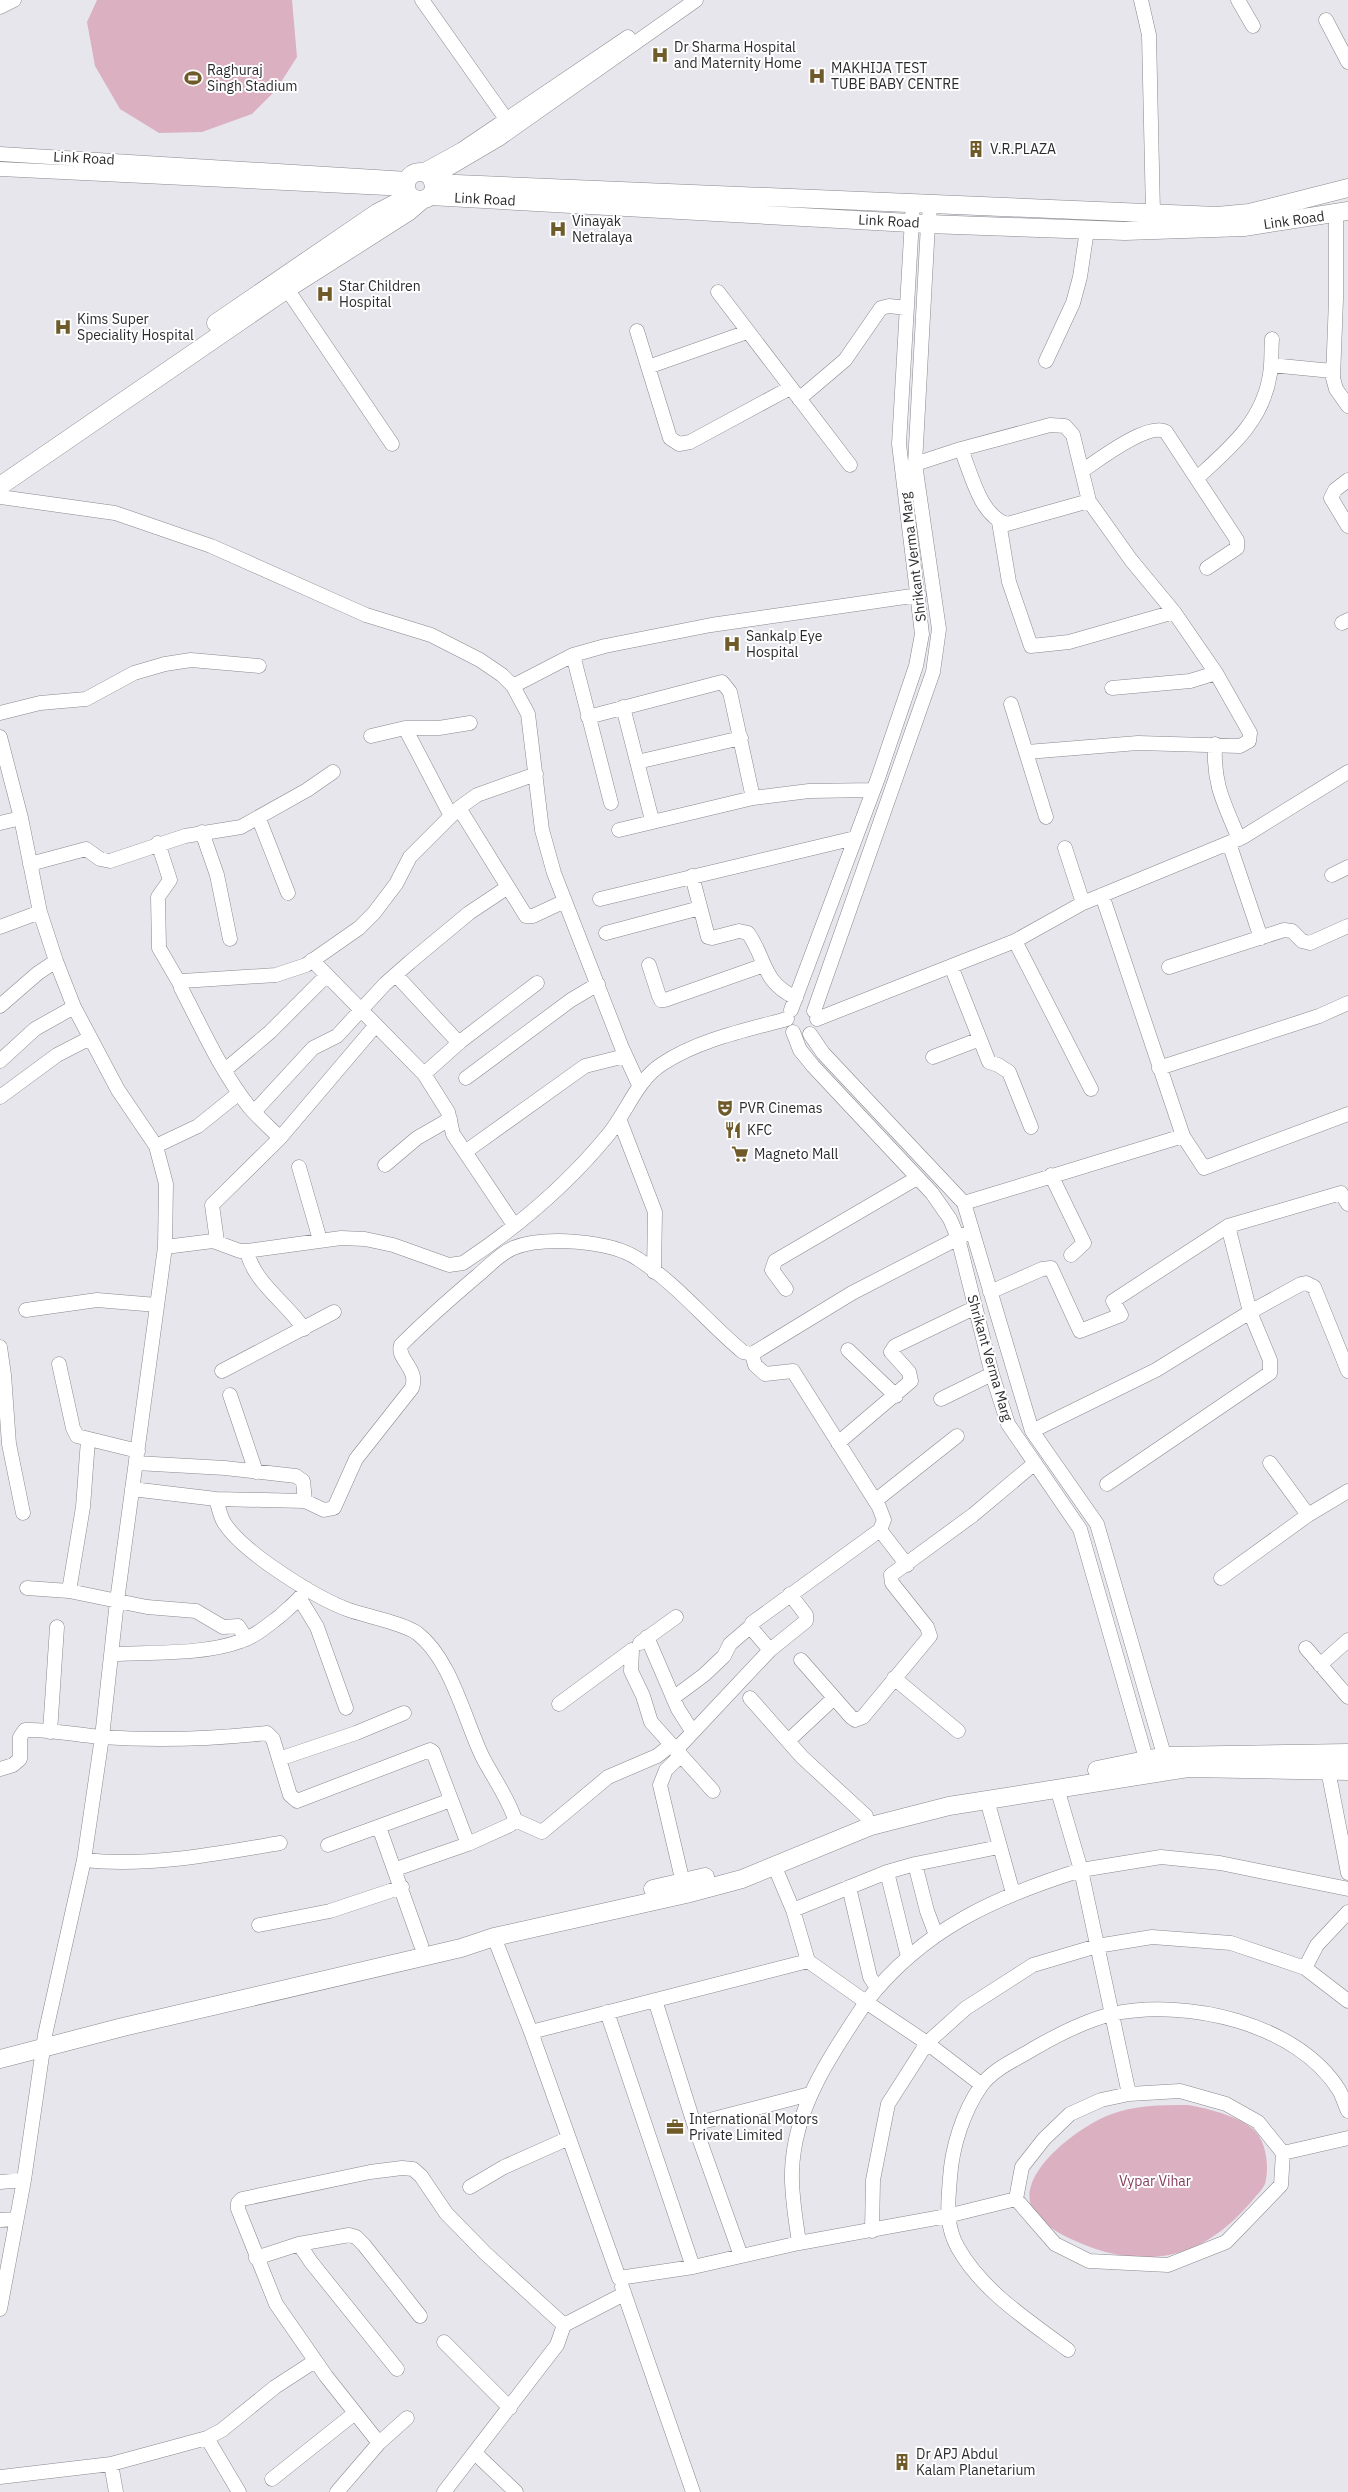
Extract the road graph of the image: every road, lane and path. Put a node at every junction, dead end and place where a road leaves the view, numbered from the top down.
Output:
1 (14, 0) edge
2 (422, 0) edge
3 (682, 0) edge
4 (696, 0) edge
5 (1142, 0) edge
6 (1238, 0) edge
7 (0, 7) edge
8 (1326, 20) dead end
9 (1253, 26) dead end
10 (1348, 62) edge
11 (506, 119) junction
12 (0, 154) edge
13 (0, 169) edge
14 (420, 187) junction
15 (1348, 188) edge
16 (913, 202) junction
17 (931, 203) junction
18 (1342, 212) edge
19 (1153, 213) junction
20 (920, 223) junction
21 (1087, 230) junction
22 (287, 289) junction
23 (718, 292) dead end
24 (1342, 298) edge
25 (907, 308) junction
26 (637, 331) dead end
27 (747, 332) junction
28 (1272, 340) dead end
29 (1046, 361) dead end
30 (1271, 366) junction
31 (648, 367) junction
32 (1332, 371) junction
33 (790, 388) junction
34 (799, 399) junction
35 (1348, 406) edge
36 (392, 444) dead end
37 (961, 449) junction
38 (915, 464) junction
39 (850, 466) dead end
40 (1082, 471) junction
41 (0, 474) edge
42 (1197, 478) junction
43 (1348, 480) edge
44 (0, 486) edge
45 (0, 497) edge
46 (1089, 501) junction
47 (999, 522) junction
48 (1348, 526) edge
49 (1207, 568) dead end
50 (919, 595) junction
51 (1174, 612) junction
52 (573, 655) junction
53 (259, 666) dead end
54 (1216, 673) junction
55 (513, 686) junction
56 (1112, 688) dead end
57 (1010, 704) dead end
58 (623, 707) junction
59 (0, 713) edge
60 (588, 717) junction
61 (470, 723) dead end
62 (405, 728) junction
63 (371, 736) dead end
64 (0, 737) edge
65 (741, 738) junction
66 (1215, 744) junction
67 (1028, 752) junction
68 (4, 762) edge
69 (637, 762) junction
70 (333, 772) dead end
71 (1348, 772) edge
72 (536, 774) junction
73 (873, 790) junction
74 (753, 798) junction
75 (611, 803) dead end
76 (455, 812) junction
77 (21, 818) junction
78 (1046, 818) dead end
79 (259, 819) junction
80 (652, 820) junction
81 (0, 822) edge
82 (619, 830) dead end
83 (202, 832) junction
84 (855, 838) junction
85 (1234, 841) junction
86 (158, 843) junction
87 (1065, 848) dead end
88 (30, 864) junction
89 (1348, 867) edge
90 (1332, 875) dead end
91 (692, 876) junction
92 (508, 887) junction
93 (288, 893) dead end
94 (1102, 895) junction
95 (600, 899) dead end
96 (565, 901) junction
97 (1083, 903) junction
98 (700, 908) junction
99 (40, 912) junction
100 (1348, 926) edge
101 (0, 927) edge
102 (606, 933) dead end
103 (1261, 938) junction
104 (230, 939) dead end
105 (1015, 941) junction
106 (312, 960) junction
107 (56, 961) junction
108 (649, 965) dead end
109 (764, 965) junction
110 (951, 966) junction
111 (1169, 967) dead end
112 (327, 975) junction
113 (396, 975) junction
114 (536, 983) dead end
115 (180, 984) junction
116 (598, 984) junction
117 (1348, 1003) edge
118 (0, 1006) edge
119 (74, 1007) junction
120 (791, 1009) junction
121 (362, 1010) junction
122 (816, 1015) junction
123 (376, 1025) junction
124 (793, 1032) junction
125 (810, 1034) junction
126 (90, 1038) junction
127 (980, 1039) junction
128 (459, 1043) junction
129 (625, 1056) junction
130 (933, 1057) dead end
131 (0, 1061) edge
132 (1159, 1068) junction
133 (225, 1070) junction
134 (424, 1074) junction
135 (466, 1078) dead end
136 (639, 1085) junction
137 (1091, 1089) dead end
138 (239, 1093) junction
139 (0, 1096) edge
140 (254, 1112) junction
141 (1348, 1114) edge
142 (450, 1119) junction
143 (620, 1121) junction
144 (1031, 1127) dead end
145 (1183, 1136) junction
146 (280, 1138) junction
147 (156, 1146) junction
148 (465, 1152) junction
149 (385, 1165) dead end
150 (298, 1167) dead end
151 (1051, 1175) junction
152 (917, 1178) junction
153 (1346, 1196) edge
154 (964, 1203) junction
155 (514, 1225) junction
156 (1228, 1226) junction
157 (972, 1231) junction
158 (958, 1238) junction
159 (320, 1240) junction
160 (217, 1242) junction
161 (165, 1247) junction
162 (247, 1251) junction
163 (1071, 1255) dead end
164 (654, 1272) junction
165 (786, 1288) dead end
166 (990, 1292) junction
167 (157, 1305) junction
168 (974, 1308) junction
169 (26, 1310) dead end
170 (334, 1312) dead end
171 (1250, 1312) junction
172 (304, 1329) junction
173 (0, 1347) edge
174 (848, 1350) dead end
175 (752, 1354) junction
176 (59, 1364) dead end
177 (222, 1371) dead end
178 (1348, 1371) edge
179 (992, 1374) junction
180 (230, 1395) dead end
181 (896, 1396) junction
182 (941, 1399) dead end
183 (1032, 1430) junction
184 (957, 1436) dead end
185 (88, 1440) junction
186 (838, 1443) junction
187 (137, 1457) junction
188 (1035, 1463) junction
189 (1270, 1463) dead end
190 (256, 1472) junction
191 (1107, 1484) dead end
192 (132, 1489) junction
193 (1348, 1491) edge
194 (216, 1500) junction
195 (305, 1501) junction
196 (875, 1501) junction
197 (23, 1513) dead end
198 (1308, 1515) junction
199 (880, 1530) junction
200 (907, 1565) junction
201 (1221, 1578) dead end
202 (27, 1588) dead end
203 (68, 1591) junction
204 (304, 1594) junction
205 (790, 1594) junction
206 (117, 1601) junction
207 (676, 1617) dead end
208 (751, 1626) junction
209 (57, 1627) dead end
210 (647, 1637) junction
211 (246, 1638) junction
212 (1348, 1640) edge
213 (1306, 1648) dead end
214 (632, 1650) junction
215 (770, 1650) junction
216 (112, 1654) junction
217 (801, 1660) dead end
218 (1320, 1665) junction
219 (894, 1678) junction
220 (1348, 1697) edge
221 (673, 1698) junction
222 (750, 1698) dead end
223 (834, 1698) junction
224 (559, 1704) dead end
225 (346, 1708) dead end
226 (404, 1713) dead end
227 (692, 1731) junction
228 (958, 1731) dead end
229 (50, 1732) junction
230 (102, 1737) junction
231 (788, 1741) junction
232 (676, 1750) junction
233 (1348, 1753) edge
234 (279, 1759) junction
235 (1166, 1763) junction
236 (1148, 1766) junction
237 (0, 1769) edge
238 (1328, 1770) junction
239 (1348, 1770) edge
240 (1057, 1788) junction
241 (713, 1790) dead end
242 (451, 1800) junction
243 (987, 1800) junction
244 (866, 1816) junction
245 (515, 1820) junction
246 (379, 1827) junction
247 (280, 1843) dead end
248 (468, 1844) junction
249 (328, 1845) dead end
250 (999, 1847) junction
251 (84, 1860) junction
252 (915, 1864) junction
253 (774, 1865) junction
254 (1348, 1867) edge
255 (396, 1870) junction
256 (1081, 1870) junction
257 (887, 1872) junction
258 (1348, 1873) edge
259 (683, 1882) junction
260 (402, 1887) junction
261 (849, 1887) junction
262 (1348, 1889) edge
263 (1013, 1893) junction
264 (792, 1910) junction
265 (1348, 1912) edge
266 (260, 1925) dead end
267 (936, 1935) junction
268 (494, 1937) junction
269 (421, 1945) junction
270 (1097, 1946) junction
271 (908, 1957) junction
272 (808, 1961) junction
273 (1304, 1968) junction
274 (877, 1988) junction
275 (655, 2000) junction
276 (1348, 2001) edge
277 (866, 2002) junction
278 (607, 2012) junction
279 (1112, 2014) junction
280 (531, 2032) junction
281 (44, 2041) junction
282 (927, 2043) junction
283 (0, 2046) edge
284 (0, 2059) edge
285 (982, 2085) junction
286 (810, 2094) junction
287 (1130, 2094) junction
288 (1348, 2111) edge
289 (694, 2124) junction
290 (569, 2138) junction
291 (1348, 2138) edge
292 (1283, 2153) junction
293 (24, 2180) junction
294 (0, 2182) edge
295 (470, 2187) dead end
296 (1016, 2199) junction
297 (947, 2216) junction
298 (15, 2219) junction
299 (0, 2220) edge
300 (872, 2231) junction
301 (799, 2243) junction
302 (299, 2244) junction
303 (741, 2256) junction
304 (256, 2258) junction
305 (4, 2263) edge
306 (693, 2267) junction
307 (619, 2278) junction
308 (624, 2294) junction
309 (0, 2309) edge
310 (420, 2316) dead end
311 (564, 2325) junction
312 (444, 2342) dead end
313 (1068, 2350) dead end
314 (315, 2361) junction
315 (397, 2369) dead end
316 (510, 2408) junction
317 (355, 2413) junction
318 (407, 2418) dead end
319 (207, 2438) junction
320 (380, 2443) junction
321 (475, 2453) junction
322 (111, 2464) junction
323 (0, 2477) edge
324 (272, 2479) dead end
325 (116, 2492) edge
326 (238, 2492) edge
327 (337, 2492) edge
328 (444, 2492) edge
329 (516, 2492) edge
330 (693, 2492) edge

1 - 7 street
2 - 11 street
3 - 11 street
4 - 14 street
5 - 19 street
6 - 9 street
8 - 10 street
11 - 14 street
12 - 14 street, Link Road
13 - 14 street, Link Road
14 - 16 main road, Link Road
14 - 20 main road, Link Road
14 - 22 main road
14 - 41 main road
15 - 19 main road, Link Road
16 - 17 main road, Link Road
16 - 20 street, Shrikant Verma Marg
17 - 19 main road, Link Road
17 - 20 street, Shrikant Verma Marg
18 - 21 main road, Link Road
18 - 24 street
20 - 21 main road, Link Road
20 - 25 street, Shrikant Verma Marg
20 - 38 street, Shrikant Verma Marg
21 - 29 street
22 - 36 street
22 - 44 main road
23 - 27 street
24 - 32 street
25 - 34 street
25 - 50 street, Shrikant Verma Marg
26 - 31 street
27 - 31 street
27 - 33 street
28 - 30 street
30 - 32 street
30 - 42 street
31 - 33 street
32 - 35 street
33 - 34 street
34 - 39 street
37 - 38 street
37 - 40 street
37 - 47 street
38 - 122 street, Shrikant Verma Marg
40 - 42 street
40 - 46 street
42 - 49 street
43 - 48 street
45 - 55 street
46 - 47 street
46 - 51 street
47 - 51 street
50 - 52 street
50 - 73 street, Shrikant Verma Marg
51 - 54 street
52 - 55 street
52 - 60 street
53 - 59 street
54 - 56 street
54 - 66 street
55 - 72 street
57 - 67 street
58 - 60 street
58 - 65 street
58 - 69 street
60 - 75 street
61 - 62 street
62 - 63 street
62 - 76 street
64 - 68 street
65 - 69 street
65 - 74 street
66 - 67 street
66 - 85 street
67 - 78 street
68 - 77 street
69 - 80 street
70 - 79 street
71 - 85 street
72 - 76 street
72 - 96 street
73 - 74 street
73 - 84 street, Shrikant Verma Marg
74 - 80 street
76 - 92 street
76 - 106 street
77 - 81 street
77 - 88 street
79 - 83 street
79 - 93 street
80 - 82 street
83 - 86 street
83 - 104 street
84 - 91 street
84 - 120 street, Shrikant Verma Marg
85 - 94 street
85 - 103 street
86 - 88 street
86 - 115 street
87 - 97 street
88 - 99 street
89 - 90 street
91 - 95 street
91 - 98 street
92 - 96 street
92 - 113 street
94 - 97 street
94 - 132 street
96 - 116 street
97 - 105 street
98 - 102 street
98 - 109 street
99 - 101 street
99 - 107 street
100 - 103 street
103 - 111 street
105 - 110 street
105 - 137 street
106 - 112 street
106 - 115 street
107 - 118 street
107 - 119 street
108 - 109 street
109 - 120 street
110 - 122 street
110 - 127 street
112 - 121 street
112 - 133 street
113 - 121 street
113 - 128 street
114 - 128 street
115 - 133 street
116 - 129 street
116 - 135 street
117 - 132 street
119 - 126 street
119 - 131 street
120 - 122 street
120 - 124 street
120 - 136 street
121 - 123 street
121 - 140 street
122 - 125 street
123 - 134 street
123 - 146 street
124 - 125 street
124 - 152 street, Shrikant Verma Marg
125 - 154 street, Shrikant Verma Marg
126 - 139 street
126 - 147 street
127 - 130 street
127 - 144 street
128 - 134 street
129 - 136 street
129 - 148 street
132 - 145 street
133 - 138 street
134 - 142 street
136 - 143 street
138 - 140 street
138 - 147 street
140 - 146 street
141 - 145 street
142 - 148 street
142 - 149 street
143 - 155 street
143 - 164 street
145 - 151 street
146 - 160 street
147 - 161 street
148 - 155 street
150 - 159 street
151 - 154 street
151 - 163 street
152 - 158 street, Shrikant Verma Marg
152 - 165 street
153 - 156 street
154 - 157 street, Shrikant Verma Marg
155 - 159 street
156 - 166 street
156 - 171 street
157 - 158 street
157 - 166 street, Shrikant Verma Marg
158 - 168 street, Shrikant Verma Marg
158 - 175 street
159 - 162 street
160 - 161 street
160 - 162 street
161 - 167 street
162 - 172 street
164 - 175 street
164 - 195 street
166 - 183 street, Shrikant Verma Marg
167 - 169 street
167 - 187 street
168 - 179 street, Shrikant Verma Marg
168 - 181 street
170 - 172 street
171 - 178 street
171 - 183 street
171 - 191 street
172 - 177 street
173 - 197 street
174 - 181 street
175 - 186 street
176 - 185 street
179 - 182 street
179 - 188 street, Shrikant Verma Marg
180 - 190 street
181 - 186 street
183 - 235 street, Shrikant Verma Marg
184 - 196 street
185 - 187 street
185 - 203 street
186 - 196 street
187 - 190 street
187 - 192 street
188 - 200 street
188 - 236 street, Shrikant Verma Marg
189 - 198 street
190 - 195 street
192 - 194 street
192 - 206 street
193 - 198 street
194 - 195 street
194 - 204 street
196 - 199 street
198 - 201 street
199 - 200 street
199 - 205 street
200 - 219 street
202 - 203 street
203 - 206 street
204 - 211 street
204 - 225 street
204 - 245 street
205 - 208 street
205 - 215 street
206 - 211 street
206 - 216 street
207 - 210 street
208 - 215 street
208 - 221 street
209 - 229 street
210 - 214 street
210 - 221 street
211 - 216 street
212 - 218 street
213 - 218 street
214 - 224 street
214 - 232 street
215 - 227 street
216 - 230 street
217 - 223 street
218 - 220 street
219 - 223 street
219 - 228 street
221 - 227 street
222 - 231 street
223 - 231 street
226 - 234 street
227 - 232 street
229 - 230 street
229 - 237 street
230 - 234 street
230 - 251 street
231 - 244 street
232 - 241 street
232 - 245 street
232 - 259 street
233 - 235 main road
234 - 242 street
235 - 236 main road
235 - 238 main road
236 - 240 main road
236 - 244 main road
238 - 239 main road
238 - 254 street
240 - 243 main road
240 - 256 street
242 - 246 street
242 - 248 street
243 - 250 street
243 - 253 main road
244 - 259 main road
245 - 248 street
246 - 249 street
246 - 255 street
247 - 251 street
248 - 255 street
250 - 252 street
250 - 263 street
251 - 281 street
252 - 257 street
252 - 267 street
253 - 264 street
253 - 268 main road
254 - 258 street
255 - 260 street
256 - 262 street
256 - 263 street
256 - 270 street
257 - 261 street
257 - 271 street
259 - 269 main road
260 - 266 street
260 - 269 street
261 - 264 street
261 - 274 street
263 - 267 street
264 - 272 street
265 - 273 street
267 - 271 street
268 - 280 street
268 - 281 main road
269 - 281 main road
270 - 273 street
270 - 279 street
270 - 282 street
271 - 274 street
272 - 275 street
272 - 277 street
273 - 276 street
274 - 277 street
275 - 278 street
275 - 289 street
277 - 282 street
277 - 286 street
278 - 280 street
278 - 306 street
279 - 285 street
279 - 287 street
279 - 288 street
280 - 290 street
281 - 283 main road
281 - 284 main road
281 - 293 street
282 - 285 street
282 - 300 street
285 - 297 street
286 - 289 street
286 - 301 street
287 - 292 street
287 - 296 street
289 - 303 street
290 - 295 street
290 - 307 street
291 - 292 street
292 - 296 street
293 - 294 street
293 - 298 street
296 - 297 street
297 - 300 street
297 - 313 street
298 - 299 street
298 - 305 street
300 - 301 street
301 - 303 street
302 - 304 street
302 - 310 street
302 - 315 street
303 - 306 street
304 - 311 street
304 - 314 street
305 - 309 street
306 - 307 street
307 - 308 street
308 - 311 street
308 - 330 street
311 - 316 street
312 - 316 street
314 - 317 street
314 - 319 street
316 - 321 street
317 - 320 street
317 - 324 street
318 - 320 street
319 - 322 street
319 - 326 street
320 - 327 street
321 - 328 street
321 - 329 street
322 - 323 street
322 - 325 street

